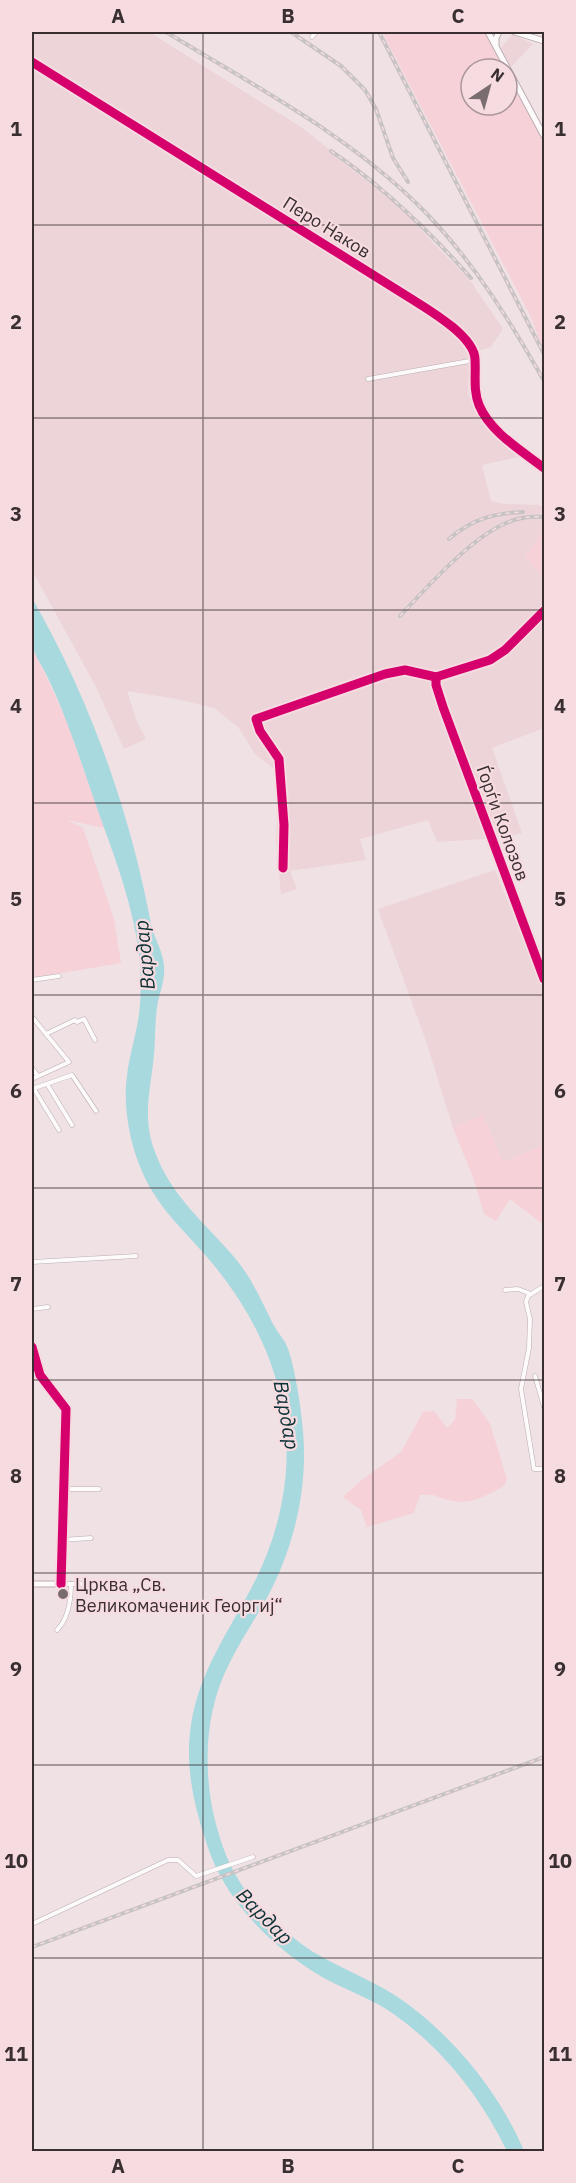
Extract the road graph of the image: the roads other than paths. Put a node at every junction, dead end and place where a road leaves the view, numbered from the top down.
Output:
1 (316, 32) edge
2 (488, 32) edge
3 (499, 32) edge
4 (515, 32) edge
5 (312, 37) dead end
6 (544, 41) edge
7 (496, 46) junction
8 (32, 62) edge
9 (544, 136) edge
10 (475, 360) junction
11 (368, 378) dead end
12 (544, 468) edge
13 (544, 611) edge
14 (436, 677) junction
15 (283, 868) dead end
16 (59, 976) dead end
17 (32, 980) edge
18 (544, 980) edge
19 (32, 1017) edge
20 (46, 1034) junction
21 (95, 1040) dead end
22 (32, 1068) edge
23 (37, 1075) junction
24 (32, 1079) edge
25 (47, 1084) junction
26 (33, 1089) edge
27 (96, 1111) dead end
28 (72, 1125) dead end
29 (59, 1130) dead end
30 (136, 1256) dead end
31 (32, 1262) edge
32 (544, 1286) edge
33 (505, 1290) dead end
34 (531, 1294) junction
35 (48, 1307) dead end
36 (32, 1309) edge
37 (32, 1347) edge
38 (535, 1376) dead end
39 (544, 1407) edge
40 (544, 1469) edge
41 (63, 1489) junction
42 (99, 1489) dead end
43 (91, 1538) dead end
44 (62, 1540) junction
45 (32, 1584) edge
46 (61, 1584) junction
47 (71, 1584) junction
48 (117, 1587) dead end
49 (57, 1630) dead end
50 (253, 1857) dead end
51 (32, 1924) edge

1 - 5 street
2 - 7 street
3 - 7 street
4 - 6 street
7 - 9 street
8 - 10 street, Перо Наков
10 - 11 street
10 - 12 street
13 - 14 street
14 - 15 street
14 - 18 street, Ѓорѓи Колозов
16 - 17 street
19 - 20 street
20 - 21 street
20 - 23 street
22 - 23 street
23 - 24 street
25 - 26 street
25 - 27 street
25 - 28 street
26 - 29 street
30 - 31 street
32 - 34 street
33 - 34 street
34 - 40 street
35 - 36 street
37 - 41 street
38 - 39 street
41 - 42 street
41 - 44 street
43 - 44 street
44 - 46 street
45 - 46 street
46 - 47 street
47 - 48 street
47 - 49 street
50 - 51 street

